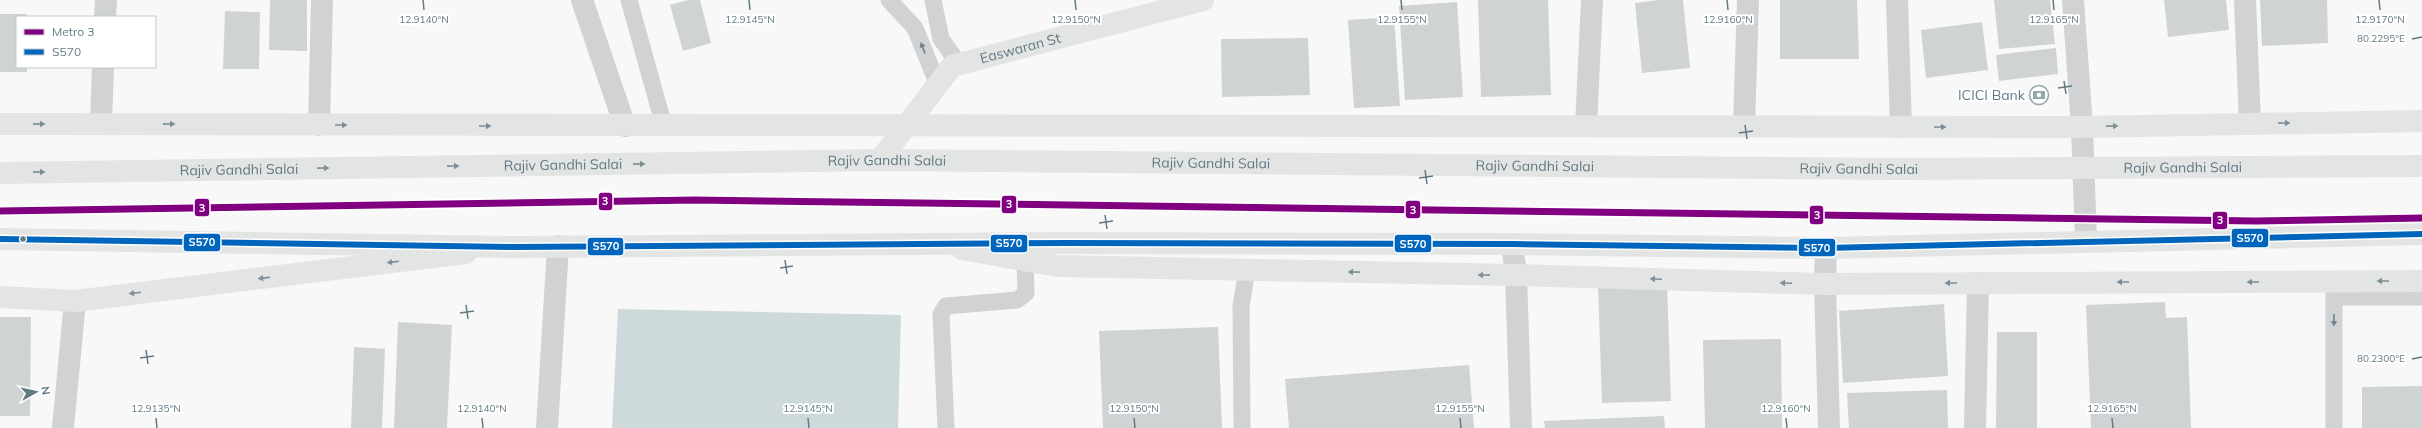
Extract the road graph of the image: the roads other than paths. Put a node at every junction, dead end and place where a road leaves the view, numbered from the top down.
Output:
1 (106, 0) edge
2 (322, 0) edge
3 (582, 0) edge
4 (629, 0) edge
5 (889, 0) edge
6 (933, 0) edge
7 (1203, 0) edge
8 (1592, 0) edge
9 (1748, 0) edge
10 (1897, 0) edge
11 (2073, 0) edge
12 (2245, 0) edge
13 (105, 16) edge
14 (959, 64) junction
15 (103, 68) edge
16 (938, 85) junction
17 (2422, 121) edge
18 (101, 123) junction
19 (0, 124) edge
20 (2250, 124) junction
21 (318, 125) junction
22 (625, 126) junction
23 (664, 126) junction
24 (906, 126) junction
25 (1586, 126) junction
26 (1744, 126) junction
27 (1901, 127) junction
28 (2082, 127) junction
29 (880, 160) junction
30 (2422, 166) edge
31 (2083, 168) junction
32 (0, 173) edge
33 (2422, 234) edge
34 (0, 239) edge
35 (2086, 242) junction
36 (932, 244) junction
37 (1512, 244) junction
38 (558, 246) junction
39 (515, 247) junction
40 (1826, 248) junction
41 (1025, 261) junction
42 (1247, 270) junction
43 (1516, 275) junction
44 (2422, 281) edge
45 (1978, 283) junction
46 (1825, 284) junction
47 (2334, 289) junction
48 (0, 297) edge
49 (2422, 297) edge
50 (74, 301) junction
51 (63, 428) edge
52 (547, 428) edge
53 (946, 428) edge
54 (1242, 428) edge
55 (1521, 428) edge
56 (1829, 428) edge
57 (1975, 428) edge
58 (2334, 428) edge

1 - 13 street
2 - 21 street
3 - 22 street
4 - 23 lane
16 -> 5 lane
6 - 14 lane
7 - 14 street, Easwaran St
8 - 25 street
9 - 26 street
10 - 27 street
11 - 28 street
12 - 20 street
14 - 16 street, Easwaran St
15 - 18 street
16 - 24 street, Easwaran St
20 -> 17 street
19 -> 18 street
18 -> 21 street
28 -> 20 street
21 -> 22 street
22 - 23 street
23 - 24 street
24 - 25 street
24 - 29 street, Easwaran St
25 - 26 street
26 - 27 street
27 -> 28 street
28 - 31 street
29 - 31 street, Rajiv Gandhi Salai
32 -> 29 street, Rajiv Gandhi Salai
30 - 31 street, Rajiv Gandhi Salai
31 - 35 street
33 - 35 street
34 - 39 street
35 - 40 street
36 - 37 street
36 - 38 street
36 - 41 street
37 - 40 street
37 - 43 street
38 - 39 street
38 - 52 street
39 -> 50 street
40 - 46 street
41 - 42 street
41 - 53 lane
43 -> 42 street
42 - 54 lane
46 -> 43 street
43 - 55 street
44 -> 47 street
45 -> 46 street
47 -> 45 street
45 - 57 street
46 - 56 street
47 - 49 lane
47 -> 58 lane
48 - 50 street
50 - 51 street

